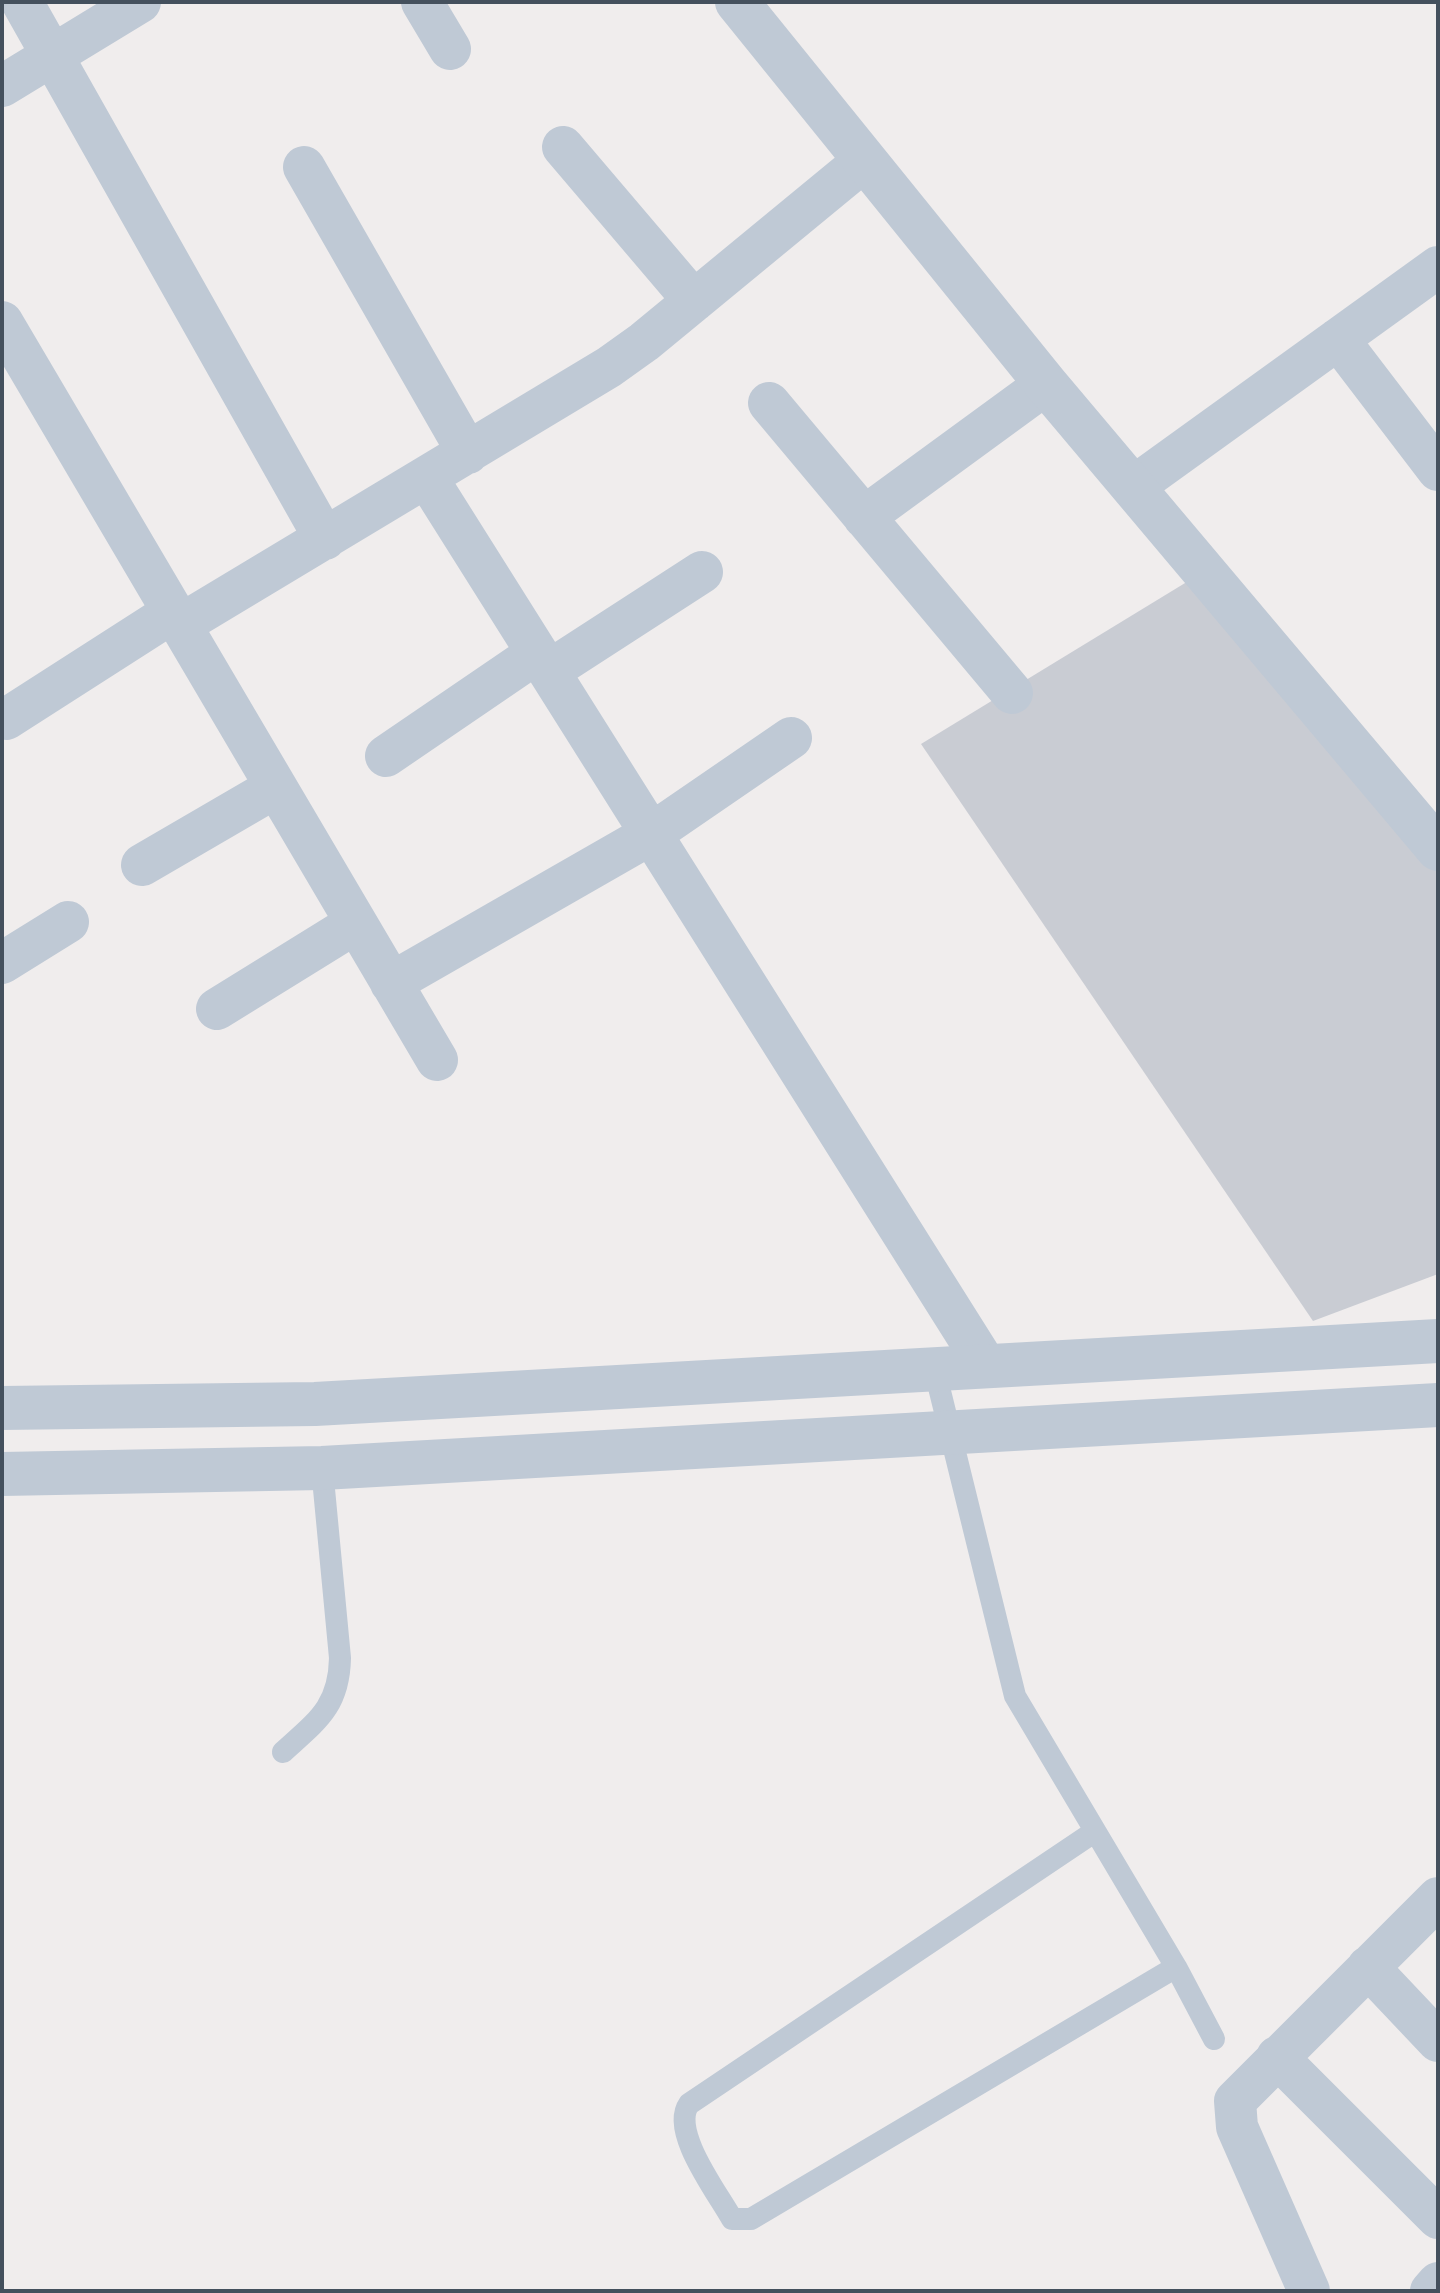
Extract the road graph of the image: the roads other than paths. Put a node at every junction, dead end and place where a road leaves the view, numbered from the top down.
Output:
1 (22, 2) edge
2 (140, 2) edge
3 (422, 2) edge
4 (737, 2) edge
5 (450, 49) dead end
6 (52, 56) junction
7 (2, 86) edge
8 (563, 147) dead end
9 (865, 160) junction
10 (304, 167) dead end
11 (1438, 267) edge
12 (694, 301) junction
13 (2, 322) edge
14 (1338, 339) junction
15 (1046, 384) junction
16 (769, 403) dead end
17 (468, 453) junction
18 (1438, 470) edge
19 (427, 478) junction
20 (1133, 487) junction
21 (864, 517) junction
22 (325, 539) junction
23 (702, 572) dead end
24 (177, 619) junction
25 (543, 662) junction
26 (1012, 693) dead end
27 (6, 719) dead end
28 (791, 738) dead end
29 (386, 756) dead end
30 (276, 787) junction
31 (651, 834) junction
32 (1438, 849) edge
33 (142, 865) dead end
34 (68, 922) dead end
35 (356, 923) junction
36 (2, 963) edge
37 (391, 983) junction
38 (217, 1009) dead end
39 (437, 1060) dead end
40 (1438, 1341) edge
41 (985, 1364) junction
42 (934, 1367) junction
43 (1438, 1405) edge
44 (2, 1408) edge
45 (950, 1432) junction
46 (322, 1468) junction
47 (2, 1474) edge
48 (283, 1752) dead end
49 (1094, 1832) junction
50 (1438, 1898) edge
51 (1176, 1967) junction
52 (1368, 1967) junction
53 (1214, 2039) dead end
54 (1438, 2041) edge
55 (1277, 2057) junction
56 (1438, 2218) edge
57 (1438, 2283) edge
58 (1309, 2291) edge
59 (1431, 2291) edge

1 - 6 street
2 - 6 street
3 - 5 street
4 - 9 street
6 - 7 street
6 - 22 street
8 - 12 street
9 - 12 street
9 - 15 street
10 - 17 street
11 - 14 street
12 - 17 street
13 - 24 street
14 - 18 street
14 - 20 street
15 - 20 street
15 - 21 street
16 - 21 street
17 - 19 street
19 - 22 street
19 - 25 street
20 - 32 street
21 - 26 street
22 - 24 street
23 - 25 street
24 - 27 street
24 - 30 street
25 - 29 street
25 - 31 street
28 - 31 street
30 - 33 street
30 - 35 street
31 - 37 street
31 - 41 street
34 - 36 street
35 - 37 street
35 - 38 street
37 - 39 street
40 - 41 street
41 - 42 street
42 - 44 street
42 - 45 lane
43 - 45 street
45 - 46 street
45 - 49 lane
46 - 47 street
46 - 48 lane
49 - 51 lane
49 - 51 lane
50 - 52 street
51 - 53 lane
52 - 54 street
52 - 55 street
55 - 56 street
55 - 58 street
57 - 59 street

